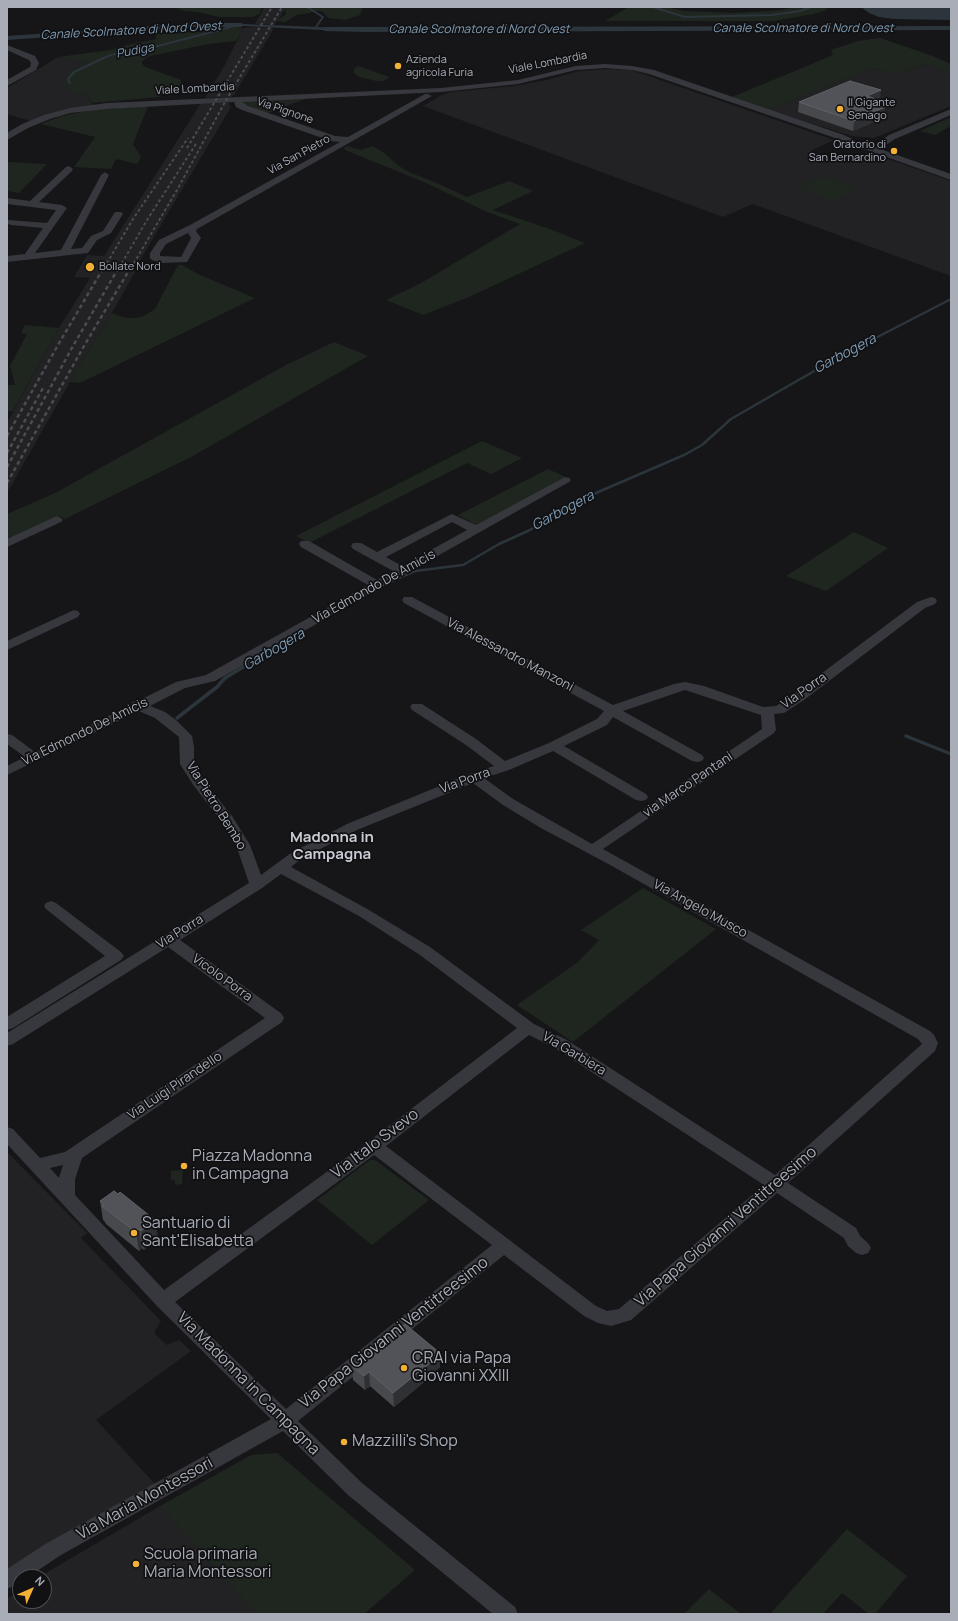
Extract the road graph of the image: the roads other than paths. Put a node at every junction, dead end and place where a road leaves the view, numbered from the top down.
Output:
1 (7, 47) edge
2 (7, 84) edge
3 (428, 94) junction
4 (415, 96) junction
5 (238, 102) dead end
6 (951, 112) edge
7 (7, 137) edge
8 (892, 137) junction
9 (350, 140) junction
10 (866, 143) junction
11 (880, 145) junction
12 (888, 154) junction
13 (69, 169) dead end
14 (105, 175) dead end
15 (951, 177) edge
16 (7, 201) edge
17 (32, 204) junction
18 (118, 214) dead end
19 (11, 222) dead end
20 (49, 226) junction
21 (193, 227) junction
22 (64, 253) junction
23 (28, 256) junction
24 (7, 259) edge
25 (566, 480) dead end
26 (57, 520) dead end
27 (476, 530) junction
28 (7, 543) edge
29 (305, 544) dead end
30 (357, 546) dead end
31 (377, 557) junction
32 (403, 571) junction
33 (377, 585) junction
34 (408, 600) dead end
35 (930, 601) dead end
36 (74, 614) dead end
37 (7, 646) edge
38 (137, 705) junction
39 (417, 707) dead end
40 (612, 710) junction
41 (767, 711) junction
42 (7, 738) edge
43 (554, 746) junction
44 (34, 757) junction
45 (697, 758) dead end
46 (504, 767) junction
47 (7, 771) edge
48 (474, 777) junction
49 (641, 797) dead end
50 (592, 850) junction
51 (281, 868) junction
52 (257, 885) junction
53 (52, 906) dead end
54 (168, 939) junction
55 (276, 1018) joint
56 (7, 1024) edge
57 (528, 1028) junction
58 (928, 1039) joint
59 (7, 1040) edge
60 (7, 1133) edge
61 (374, 1146) junction
62 (71, 1156) junction
63 (44, 1172) junction
64 (776, 1184) junction
65 (66, 1196) junction
66 (504, 1246) junction
67 (862, 1248) dead end
68 (163, 1300) junction
69 (284, 1420) junction
70 (7, 1580) edge
71 (508, 1614) edge

1 - 2 street
3 - 4 street, Via San Pietro
3 - 4 street, Viale Lombardia
3 - 10 street, Viale Lombardia
4 - 7 street, Viale Lombardia
4 - 9 street, Via San Pietro
5 - 9 street, Via Pignone
6 - 8 street
8 - 10 street
8 - 11 street
9 - 21 street, Via San Pietro
10 - 11 street
10 - 12 street, Viale Lombardia
11 - 12 street, Viale Lombardia
12 - 15 street, Viale Lombardia
13 - 17 street
14 - 22 street
16 - 17 street
17 - 20 street
18 - 22 street
19 - 20 street
20 - 23 street
21 - 21 street, Via San Pietro
22 - 23 street
23 - 24 street
25 - 27 street, Via Edmondo De Amicis
26 - 28 street
27 - 31 street
27 - 32 street, Via Edmondo De Amicis
29 - 33 street
30 - 31 street
31 - 32 street
32 - 33 street, Via Edmondo De Amicis
33 - 38 street, Via Edmondo De Amicis
34 - 40 street, Via Alessandro Manzoni
35 - 41 street, Via Porra
36 - 37 street
38 - 44 street, Via Edmondo De Amicis
38 - 52 street, Via Pietro Bembo
39 - 46 street
40 - 41 street, Via Porra
40 - 43 street, Via Porra
40 - 45 street, Via Alessandro Manzoni
41 - 50 street, via Marco Pantani
42 - 44 street
43 - 46 street, Via Porra
43 - 49 street
44 - 47 street, Via Edmondo De Amicis
46 - 48 street, Via Porra
48 - 50 street, Via Angelo Musco
48 - 51 street, Via Porra
50 - 58 street, Via Angelo Musco
51 - 52 street, Via Porra
51 - 57 street, Via Garbiera
52 - 54 street, Via Porra
53 - 56 street
54 - 55 street, Vicolo Porra
54 - 59 street, Via Porra
55 - 62 street, Via Luigi Pirandello
57 - 61 street, Via Italo Svevo
57 - 64 street, Via Garbiera
58 - 64 street, Via Papa Giovanni Ventitreesimo
60 - 63 street, Via Madonna in Campagna
61 - 66 street, Via Papa Giovanni Ventitreesimo
61 - 68 street, Via Italo Svevo
62 - 63 street, Via Luigi Pirandello
62 - 65 street
63 - 65 street, Via Madonna in Campagna
64 - 66 street, Via Papa Giovanni Ventitreesimo
64 - 67 street, Via Garbiera
65 - 68 street, Via Madonna in Campagna
66 - 69 street, Via Papa Giovanni Ventitreesimo
68 - 69 street, Via Madonna in Campagna
69 - 70 street, Via Maria Montessori
69 - 71 street, Via Madonna in Campagna

